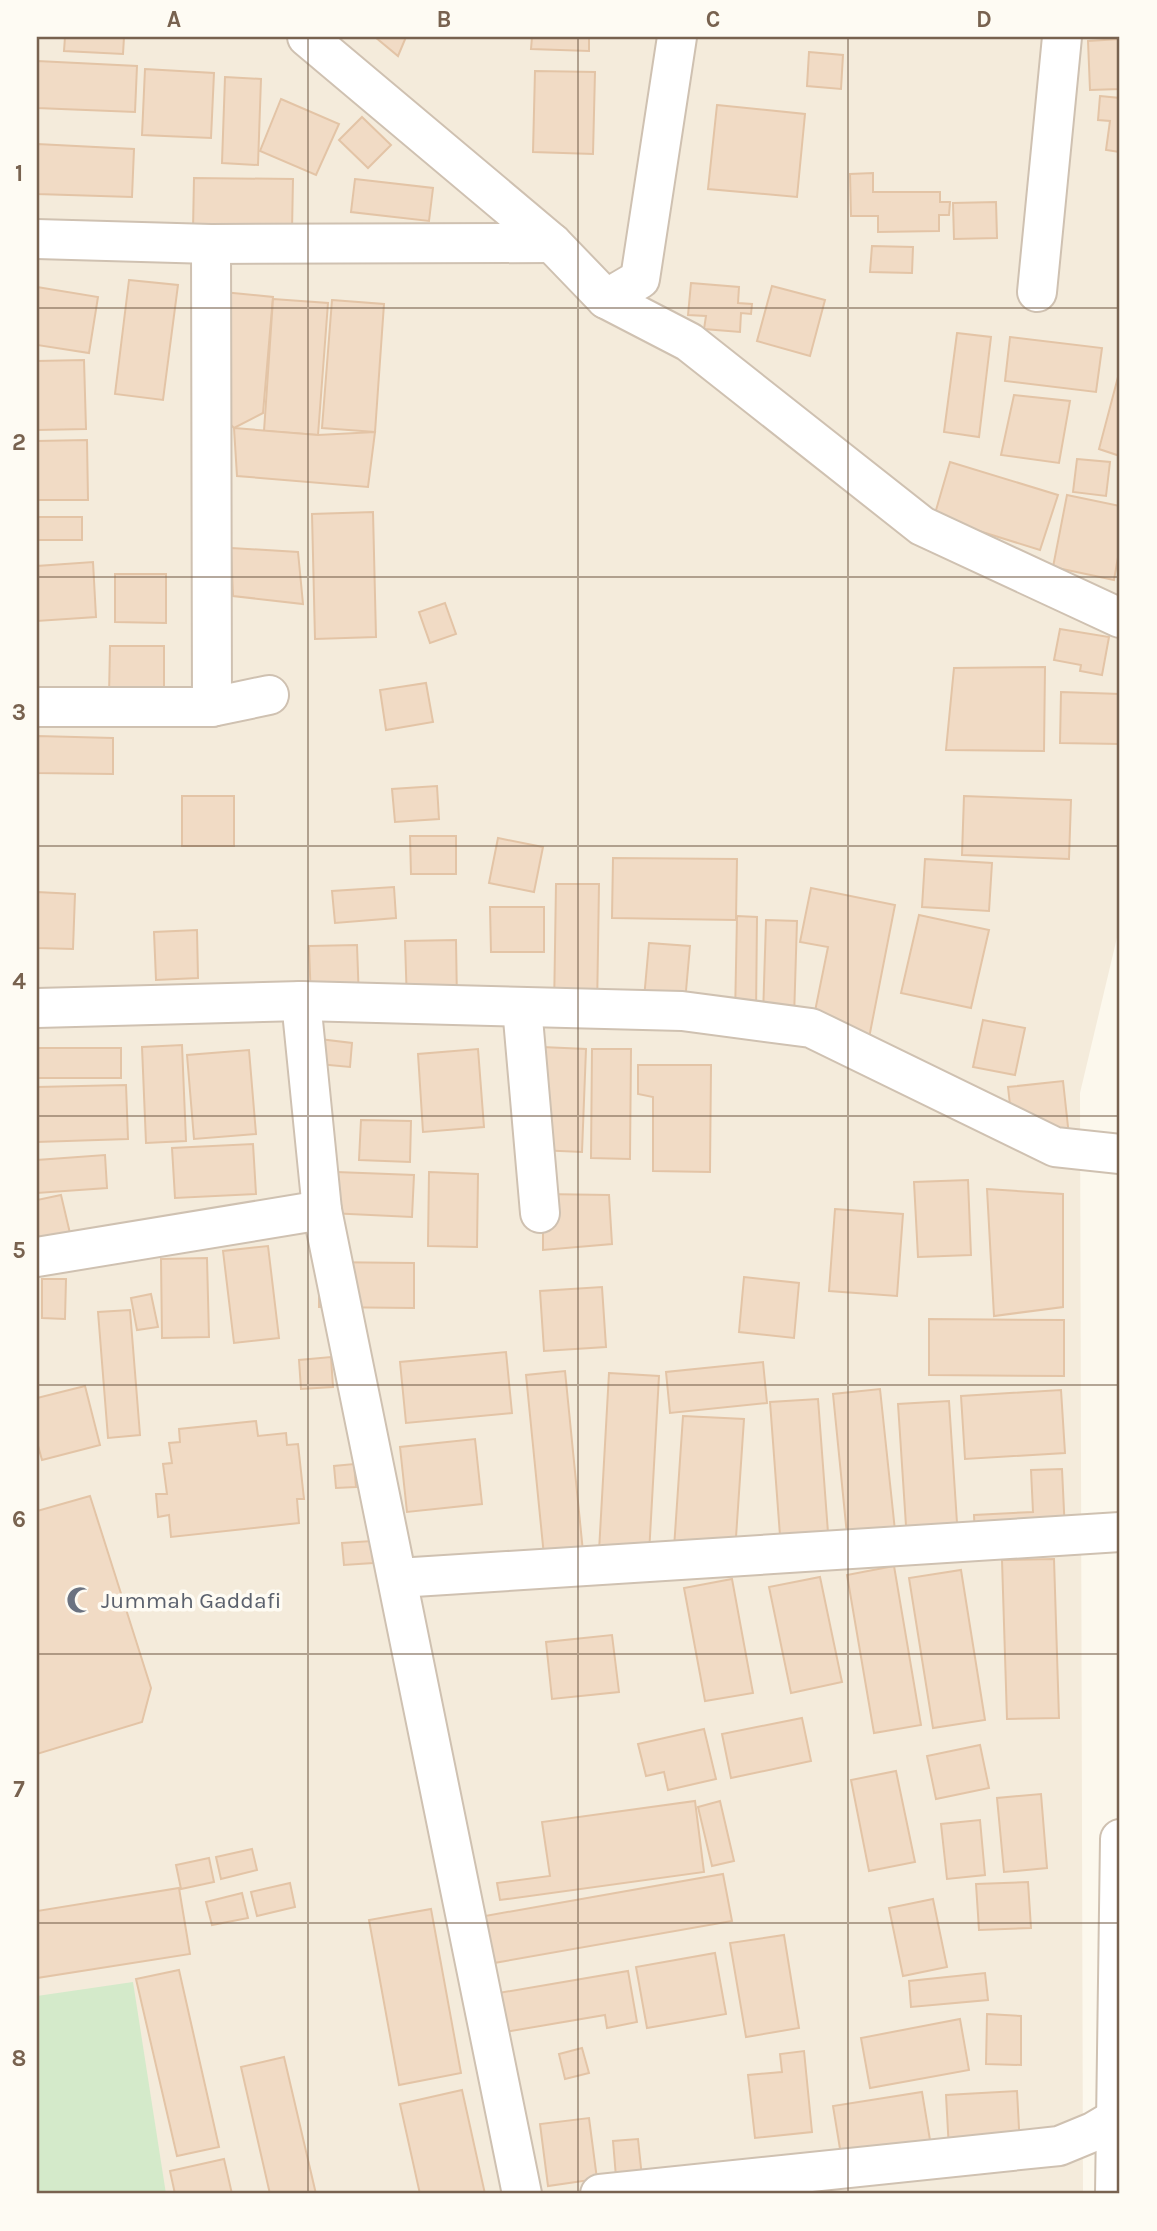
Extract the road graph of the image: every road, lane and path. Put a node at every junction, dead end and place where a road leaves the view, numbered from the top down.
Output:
1 (307, 37) edge
2 (677, 37) edge
3 (1062, 37) edge
4 (37, 239) edge
5 (552, 243) junction
6 (211, 244) junction
7 (1037, 292) dead end
8 (606, 299) junction
9 (1120, 618) edge
10 (270, 695) dead end
11 (212, 706) junction
12 (37, 707) edge
13 (300, 1001) junction
14 (37, 1007) edge
15 (522, 1007) junction
16 (1120, 1154) edge
17 (322, 1210) junction
18 (540, 1213) dead end
19 (37, 1257) edge
20 (1120, 1532) edge
21 (398, 1578) junction
22 (1120, 1839) edge
23 (1118, 2116) edge
24 (522, 2194) edge
25 (600, 2194) edge
26 (1115, 2194) edge

1 - 5 street
2 - 8 street
3 - 7 street
4 - 6 street
5 - 6 street
5 - 8 street
6 - 11 street
8 - 9 street
10 - 11 street
11 - 12 street
13 - 14 street
13 - 15 street
13 - 17 street
15 - 16 street
15 - 18 street
17 - 19 street
17 - 21 street
20 - 21 street
21 - 24 street
22 - 23 street
23 - 25 street
23 - 26 street

